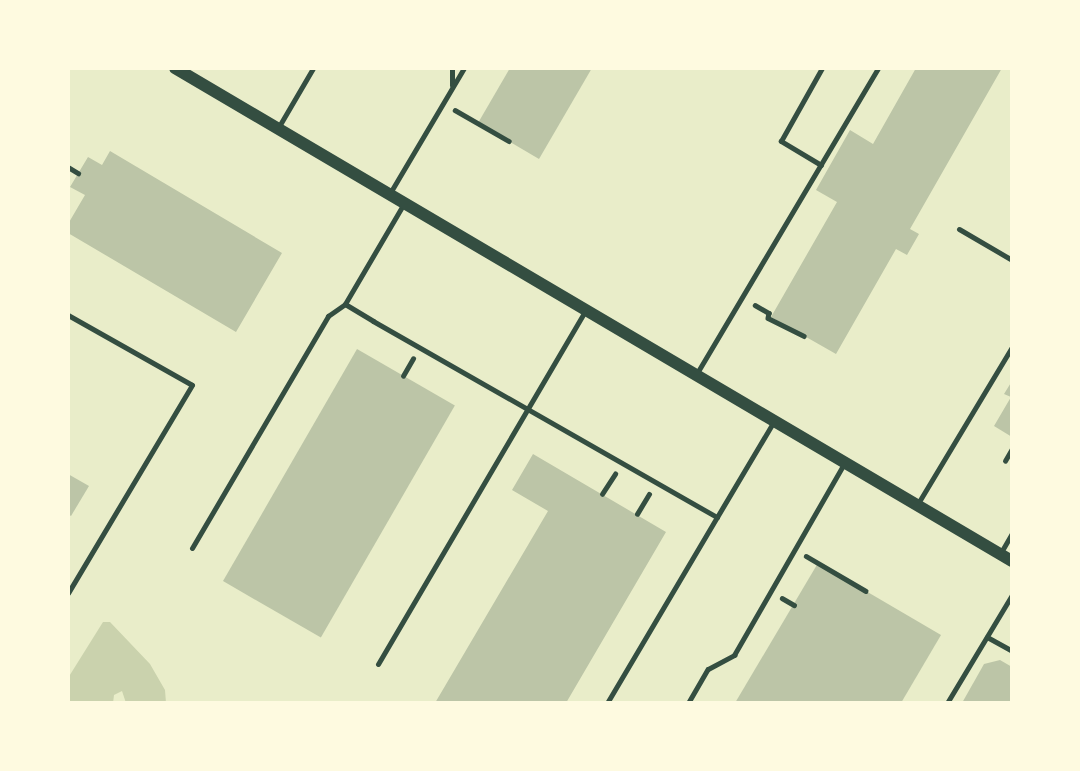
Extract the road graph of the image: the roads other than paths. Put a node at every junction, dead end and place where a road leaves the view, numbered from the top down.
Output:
1 (175, 68) edge
2 (313, 68) edge
3 (452, 68) edge
4 (464, 68) edge
5 (822, 68) edge
6 (878, 68) edge
7 (452, 88) junction
8 (278, 128) junction
9 (821, 165) junction
10 (390, 193) junction
11 (404, 202) junction
12 (959, 229) dead end
13 (1012, 260) edge
14 (345, 304) junction
15 (587, 309) junction
16 (68, 315) edge
17 (1012, 347) edge
18 (697, 373) junction
19 (527, 409) junction
20 (775, 419) junction
21 (846, 462) junction
22 (917, 505) junction
23 (717, 517) junction
24 (1012, 533) edge
25 (192, 548) dead end
26 (1000, 554) junction
27 (1012, 561) edge
28 (68, 593) edge
29 (1012, 595) edge
30 (987, 637) junction
31 (1012, 652) edge
32 (377, 664) dead end
33 (607, 703) edge
34 (688, 703) edge
35 (947, 703) edge

1 - 8 street
2 - 8 lane
3 - 7 lane
4 - 7 lane
5 - 9 lane
6 - 9 lane
7 - 10 lane
8 - 10 street
9 - 18 lane
10 - 11 street
11 - 14 lane
11 - 15 street
12 - 13 lane
14 - 19 lane
14 - 25 lane
15 - 18 street
15 - 19 lane
16 - 28 lane
17 - 22 lane
18 - 20 street
19 - 23 lane
19 - 32 lane
20 - 21 street
20 - 23 lane
21 - 22 street
21 - 34 lane
22 - 26 street
23 - 33 lane
24 - 26 lane
26 - 27 street
29 - 30 lane
30 - 31 lane
30 - 35 lane

